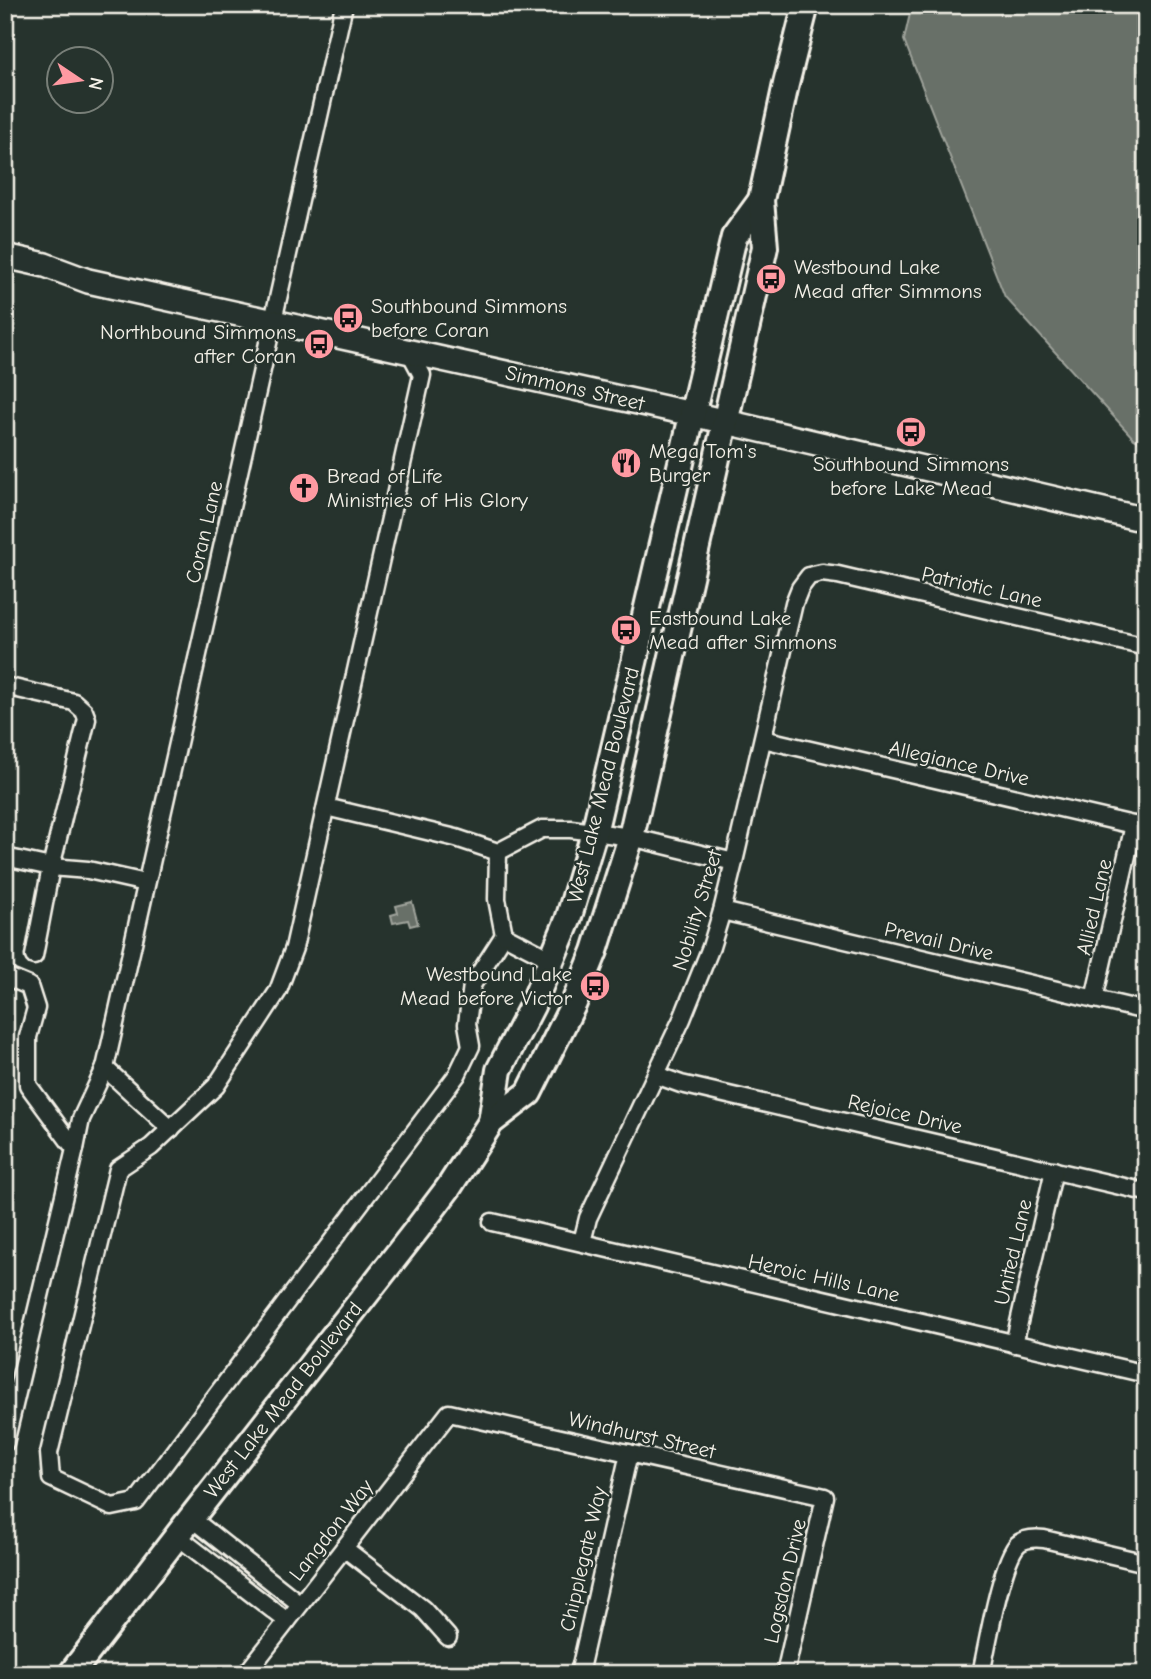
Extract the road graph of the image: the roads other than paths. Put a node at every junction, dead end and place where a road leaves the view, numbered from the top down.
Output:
1 (344, 5) edge
2 (806, 5) edge
3 (761, 200) junction
4 (5, 256) edge
5 (272, 320) junction
6 (409, 351) junction
7 (692, 414) junction
8 (724, 422) junction
9 (1146, 520) edge
10 (809, 576) joint
11 (1146, 647) edge
12 (5, 686) edge
13 (628, 686) junction
14 (664, 694) junction
15 (763, 739) junction
16 (326, 807) junction
17 (1140, 827) edge
18 (594, 833) junction
19 (631, 837) junction
20 (498, 852) junction
21 (5, 857) edge
22 (734, 862) junction
23 (51, 867) junction
24 (146, 883) junction
25 (722, 911) junction
26 (504, 935) junction
27 (34, 956) dead end
28 (552, 960) junction
29 (5, 976) edge
30 (1094, 999) junction
31 (1146, 1011) edge
32 (105, 1068) junction
33 (656, 1074) junction
34 (491, 1122) junction
35 (171, 1129) junction
36 (75, 1149) junction
37 (1054, 1170) junction
38 (1146, 1192) edge
39 (492, 1222) dead end
40 (582, 1242) junction
41 (1014, 1344) junction
42 (1146, 1374) edge
43 (449, 1413) joint
44 (5, 1443) edge
45 (629, 1453) junction
46 (825, 1497) joint
47 (184, 1527) junction
48 (344, 1548) junction
49 (1146, 1563) edge
50 (300, 1604) junction
51 (287, 1621) junction
52 (448, 1637) dead end
53 (71, 1674) edge
54 (246, 1674) edge
55 (579, 1674) edge
56 (785, 1674) edge
57 (981, 1674) edge

1 - 5 street, Coran Lane
2 - 3 main road, West Lake Mead Boulevard
3 - 7 main road, West Lake Mead Boulevard
3 - 8 main road, West Lake Mead Boulevard
4 - 5 main road, Simmons Street
5 - 6 main road, Simmons Street
5 - 24 street, Coran Lane
6 - 7 main road, Simmons Street
6 - 16 street
7 - 8 main road, Simmons Street
7 - 13 main road, West Lake Mead Boulevard
8 - 9 main road, Simmons Street
8 - 14 main road, West Lake Mead Boulevard
10 - 11 street, Patriotic Lane
10 - 15 street, Nobility Street
12 - 23 street
13 - 14 main road
13 - 18 main road, West Lake Mead Boulevard
14 - 19 main road, West Lake Mead Boulevard
15 - 17 street, Allegiance Drive
15 - 22 street, Nobility Street
16 - 20 street
16 - 35 street
17 - 30 street, Allied Lane
18 - 19 street
18 - 20 street
18 - 28 main road, West Lake Mead Boulevard
19 - 22 street
19 - 34 main road, West Lake Mead Boulevard
20 - 26 street
21 - 23 street
22 - 25 street, Nobility Street
23 - 24 street
23 - 27 street
24 - 32 street, Coran Lane
25 - 30 street, Prevail Drive
25 - 33 street, Nobility Street
26 - 28 street
26 - 35 street
28 - 34 main road, West Lake Mead Boulevard
29 - 36 street
30 - 31 street, Prevail Drive
32 - 35 street
32 - 36 street, Coran Lane
33 - 37 street, Rejoice Drive
33 - 40 street, Nobility Street
34 - 47 main road, West Lake Mead Boulevard
36 - 44 street, Coran Lane
37 - 38 street, Rejoice Drive
37 - 41 street, United Lane
39 - 40 street, Heroic Hills Lane
40 - 41 street, Heroic Hills Lane
41 - 42 street, Heroic Hills Lane
43 - 45 street, Windhurst Street
43 - 48 street, Langdon Way
45 - 46 street, Windhurst Street
45 - 55 street, Chipplegate Way
46 - 56 street, Logsdon Drive
47 - 50 street
47 - 51 street
47 - 53 main road, West Lake Mead Boulevard
48 - 50 street, Langdon Way
48 - 52 street
49 - 57 street
50 - 51 street, Langdon Way
51 - 54 street, Langdon Way

